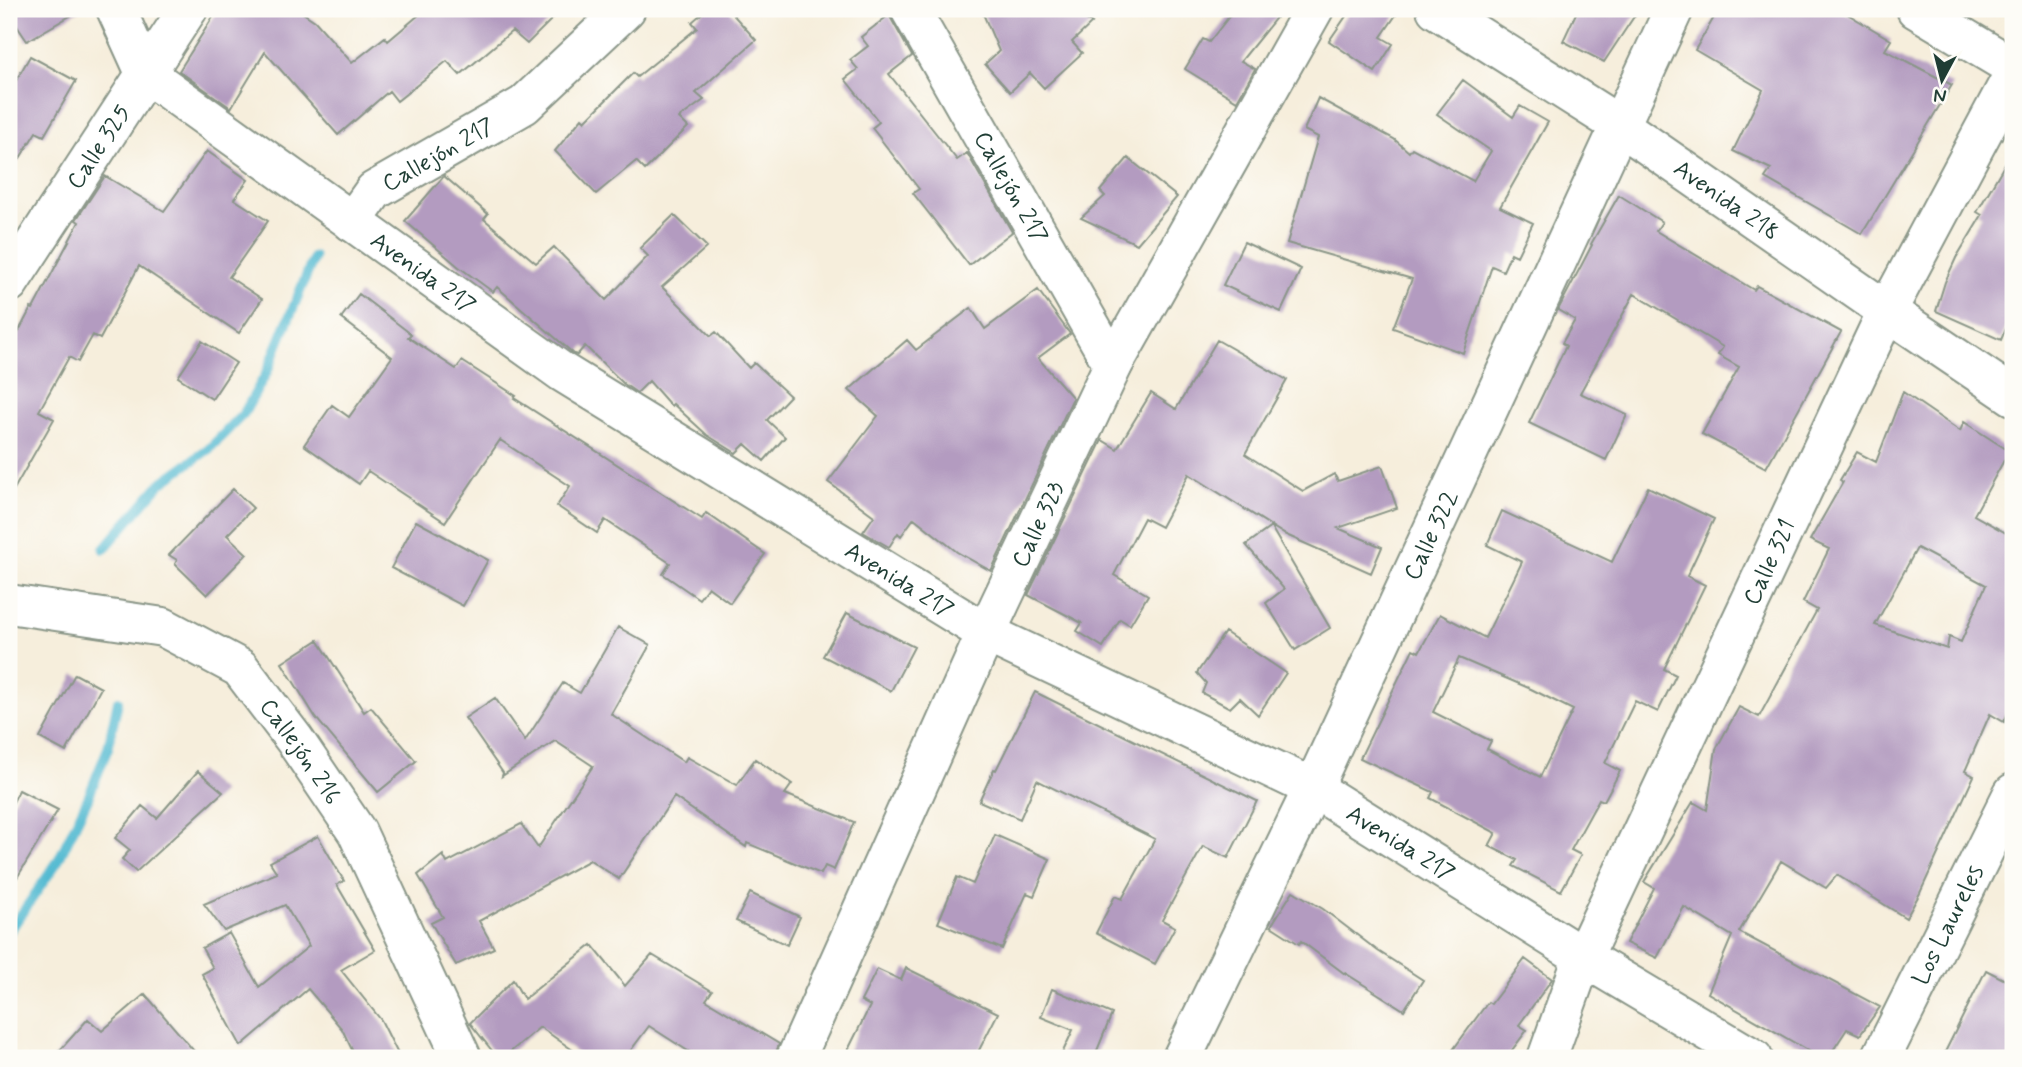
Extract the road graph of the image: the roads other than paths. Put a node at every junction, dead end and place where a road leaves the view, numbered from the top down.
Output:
1 (116, 9) edge
2 (188, 9) edge
3 (626, 9) edge
4 (910, 9) edge
5 (1314, 9) edge
6 (1436, 9) edge
7 (1674, 9) edge
8 (1916, 9) edge
9 (2013, 67) edge
10 (145, 73) junction
11 (2013, 75) edge
12 (1619, 125) junction
13 (352, 222) junction
14 (9, 283) edge
15 (1887, 311) junction
16 (1113, 365) junction
17 (2013, 396) edge
18 (9, 604) edge
19 (986, 634) junction
20 (1314, 788) junction
21 (2013, 793) edge
22 (1583, 957) junction
23 (463, 1058) edge
24 (796, 1058) edge
25 (1182, 1058) edge
26 (1547, 1058) edge
27 (1753, 1058) edge
28 (1881, 1058) edge

1 - 10 street, Avenida 217
2 - 10 street, Calle 325
3 - 13 street, Callejón 217
4 - 16 street, Callejón 217
5 - 16 street, Calle 323
6 - 12 street, Avenida 218
7 - 12 street, Calle 322
8 - 9 street
10 - 13 street, Avenida 217
10 - 14 street, Calle 325
11 - 15 street, Calle 321
12 - 15 street, Avenida 218
12 - 20 street, Calle 322
13 - 19 street, Avenida 217
15 - 17 street, Avenida 218
15 - 22 street, Calle 321
16 - 19 street, Calle 323
18 - 23 street, Callejón 216
19 - 20 street, Avenida 217
19 - 24 street, Calle 323
20 - 22 street, Avenida 217
20 - 25 street, Calle 322
21 - 28 street, Los Laureles
22 - 26 street, Calle 321
22 - 27 street, Avenida 217

